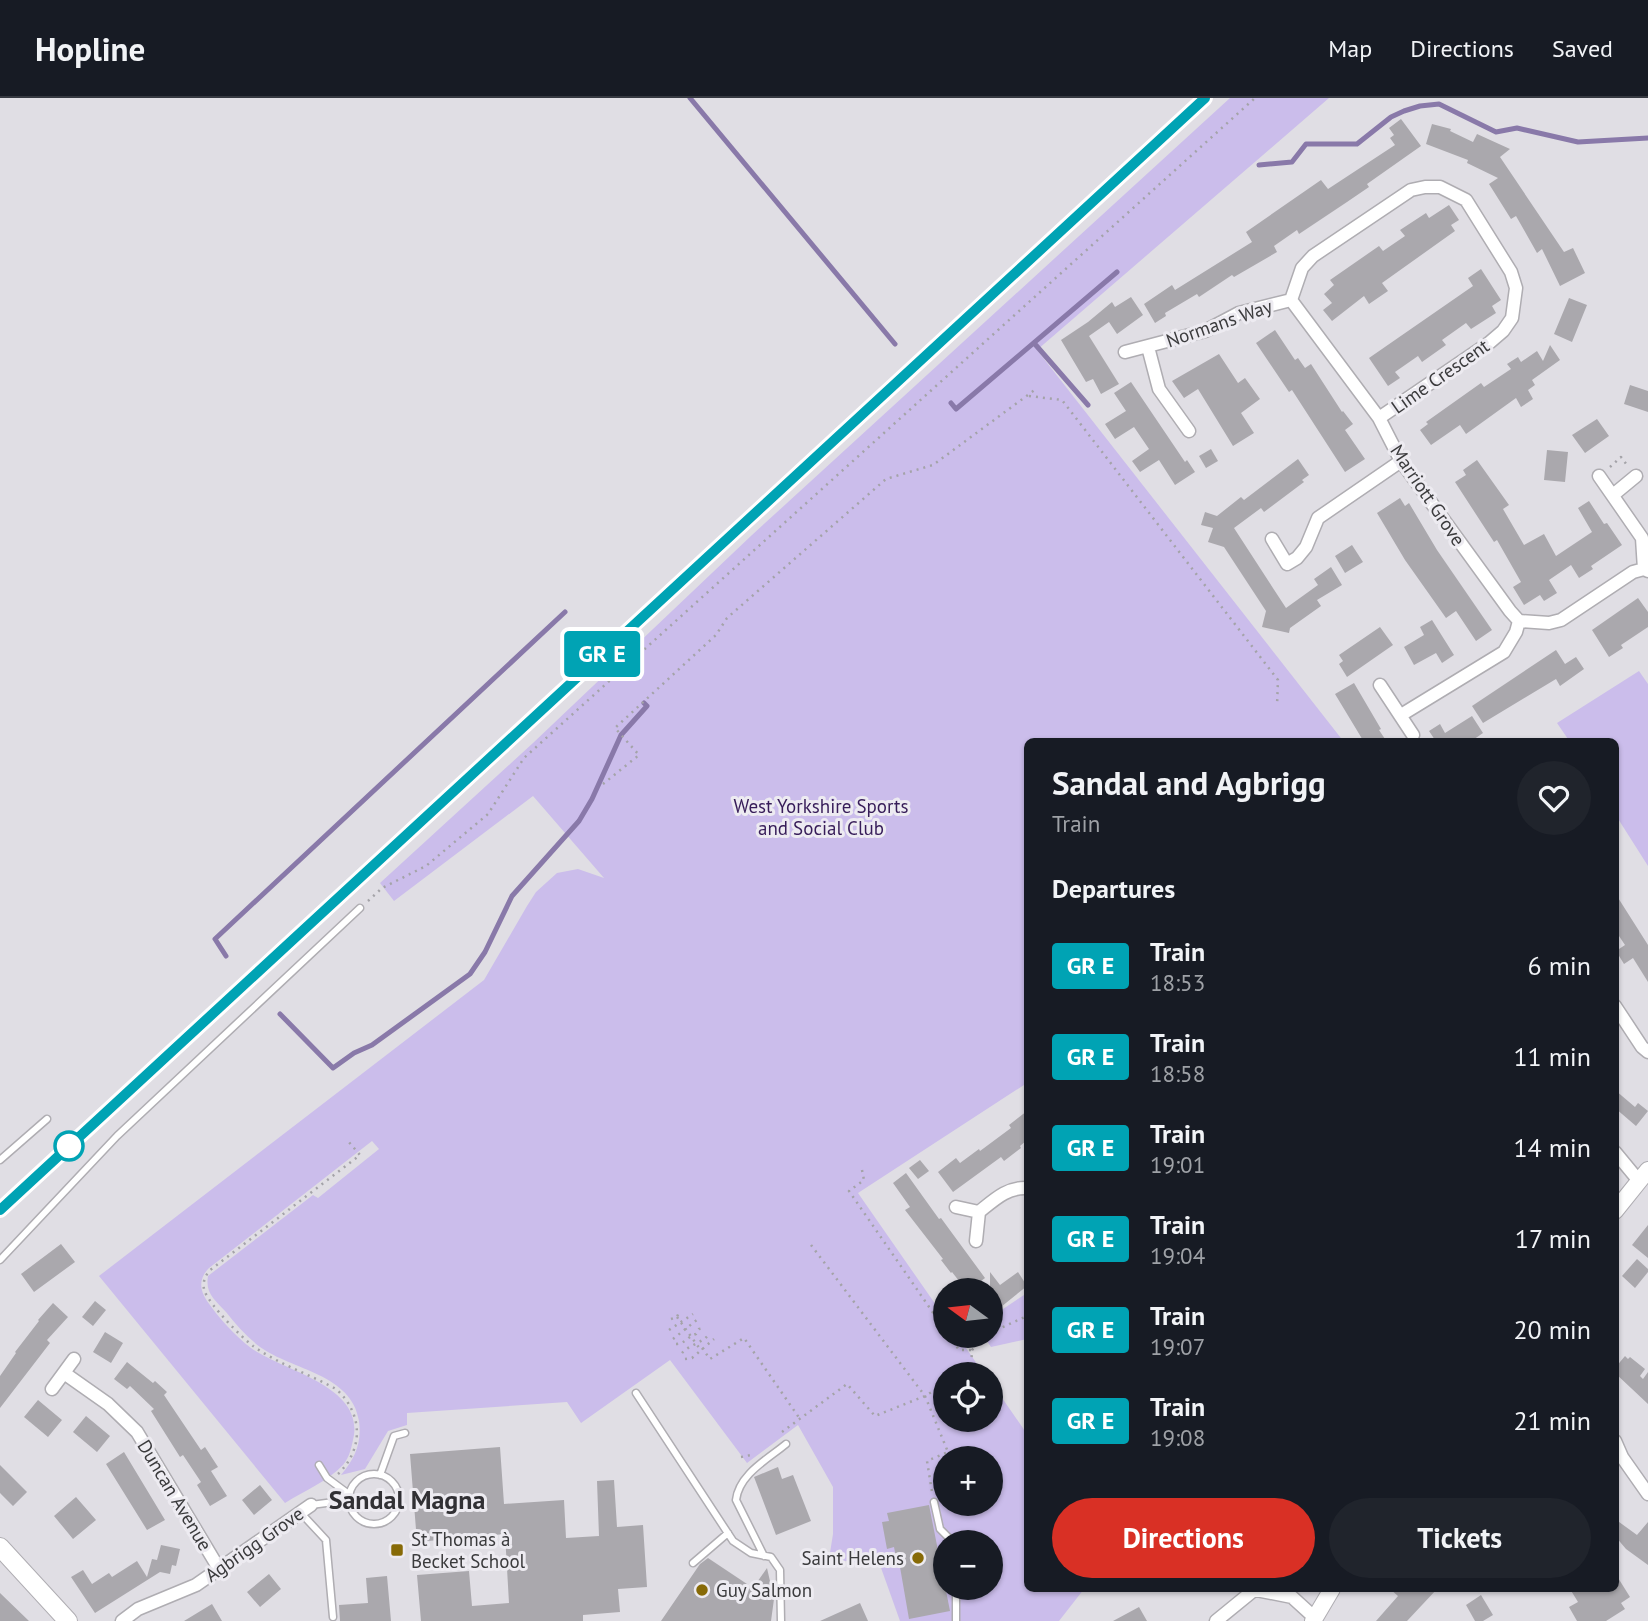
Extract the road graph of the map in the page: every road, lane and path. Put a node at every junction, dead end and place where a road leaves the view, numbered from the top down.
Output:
1 (1255, 98) edge
2 (1291, 300) junction
3 (1148, 347) junction
4 (1125, 352) dead end
5 (1036, 389) dead end
6 (1027, 396) junction
7 (1379, 418) junction
8 (1189, 430) dead end
9 (1401, 461) junction
10 (1599, 476) dead end
11 (1636, 476) dead end
12 (1613, 495) junction
13 (1272, 539) dead end
14 (1646, 570) edge
15 (1520, 621) junction
16 (1381, 685) dead end
17 (1278, 706) dead end
18 (1401, 715) junction
19 (1413, 735) dead end
20 (603, 784) dead end
21 (360, 908) joint
22 (1619, 1012) edge
23 (1648, 1052) edge
24 (47, 1119) dead end
25 (348, 1141) dead end
26 (1619, 1155) edge
27 (0, 1160) edge
28 (862, 1170) dead end
29 (1644, 1175) edge
30 (1024, 1188) edge
31 (1619, 1206) edge
32 (956, 1207) dead end
33 (979, 1212) junction
34 (976, 1241) dead end
35 (811, 1245) dead end
36 (0, 1260) edge
37 (680, 1310) dead end
38 (933, 1312) edge
39 (692, 1316) dead end
40 (677, 1317) junction
41 (1024, 1317) edge
42 (671, 1319) dead end
43 (698, 1319) dead end
44 (680, 1322) junction
45 (1003, 1327) edge
46 (704, 1328) dead end
47 (686, 1329) junction
48 (669, 1330) dead end
49 (709, 1334) dead end
50 (690, 1335) junction
51 (675, 1337) dead end
52 (714, 1339) dead end
53 (695, 1342) junction
54 (676, 1344) dead end
55 (958, 1348) edge
56 (701, 1349) junction
57 (972, 1350) joint
58 (686, 1353) junction
59 (74, 1359) dead end
60 (971, 1362) edge
61 (64, 1373) junction
62 (52, 1389) dead end
63 (933, 1391) edge
64 (636, 1393) dead end
65 (925, 1396) junction
66 (800, 1419) junction
67 (405, 1433) dead end
68 (780, 1433) dead end
69 (786, 1444) dead end
70 (946, 1446) edge
71 (1619, 1450) edge
72 (751, 1455) dead end
73 (741, 1457) dead end
74 (933, 1458) edge
75 (320, 1465) dead end
76 (380, 1475) junction
77 (330, 1481) junction
78 (1648, 1494) edge
79 (933, 1496) edge
80 (349, 1497) junction
81 (305, 1508) junction
82 (728, 1533) junction
83 (0, 1547) edge
84 (764, 1556) junction
85 (693, 1563) dead end
86 (218, 1567) junction
87 (1249, 1592) edge
88 (1267, 1592) edge
89 (1330, 1592) edge
90 (956, 1600) edge
91 (333, 1617) dead end
92 (1314, 1620) edge
93 (68, 1621) edge
94 (122, 1621) edge
95 (781, 1621) edge
96 (956, 1621) edge
97 (1216, 1621) edge

1 - 21 path
2 - 3 street, Normans Way
2 - 7 street, Marriott Grove
2 - 7 street, Lime Crescent
3 - 4 street, Normans Way
3 - 8 street, Normans Way
5 - 6 path
6 - 17 path
6 - 20 path
7 - 9 street, Marriott Grove
9 - 13 street
9 - 15 street, Marriott Grove
10 - 12 street
11 - 12 street
12 - 14 street
14 - 15 street
15 - 18 street
16 - 18 street
18 - 19 street
21 - 36 lane
22 - 23 street
24 - 27 lane
25 - 77 path
26 - 29 street
28 - 38 path
29 - 31 street
30 - 33 street
32 - 33 street
33 - 34 street
35 - 65 path
37 - 40 path
39 - 44 path
40 - 42 path
40 - 44 path
41 - 45 path
43 - 47 path
44 - 47 path
44 - 48 path
46 - 50 path
47 - 50 path
47 - 51 path
49 - 53 path
50 - 53 path
50 - 58 path
52 - 56 path
53 - 56 path
53 - 58 path
54 - 58 path
55 - 57 path
56 - 58 path
56 - 66 path
57 - 60 path
59 - 61 street
61 - 62 street
61 - 86 street, Duncan Avenue
63 - 65 path
64 - 82 lane
65 - 66 path
65 - 70 path
66 - 68 path
67 - 76 lane
69 - 84 lane
71 - 78 street
72 - 73 path
74 - 79 path
75 - 77 lane
76 - 80 lane
76 - 80 lane
77 - 80 lane
80 - 81 lane
81 - 86 street, Agbrigg Grove
81 - 91 lane
82 - 84 lane
82 - 85 lane
83 - 93 main road
84 - 95 lane
86 - 94 street, Agbrigg Grove
87 - 97 street
88 - 92 street
89 - 92 street
90 - 96 lane

